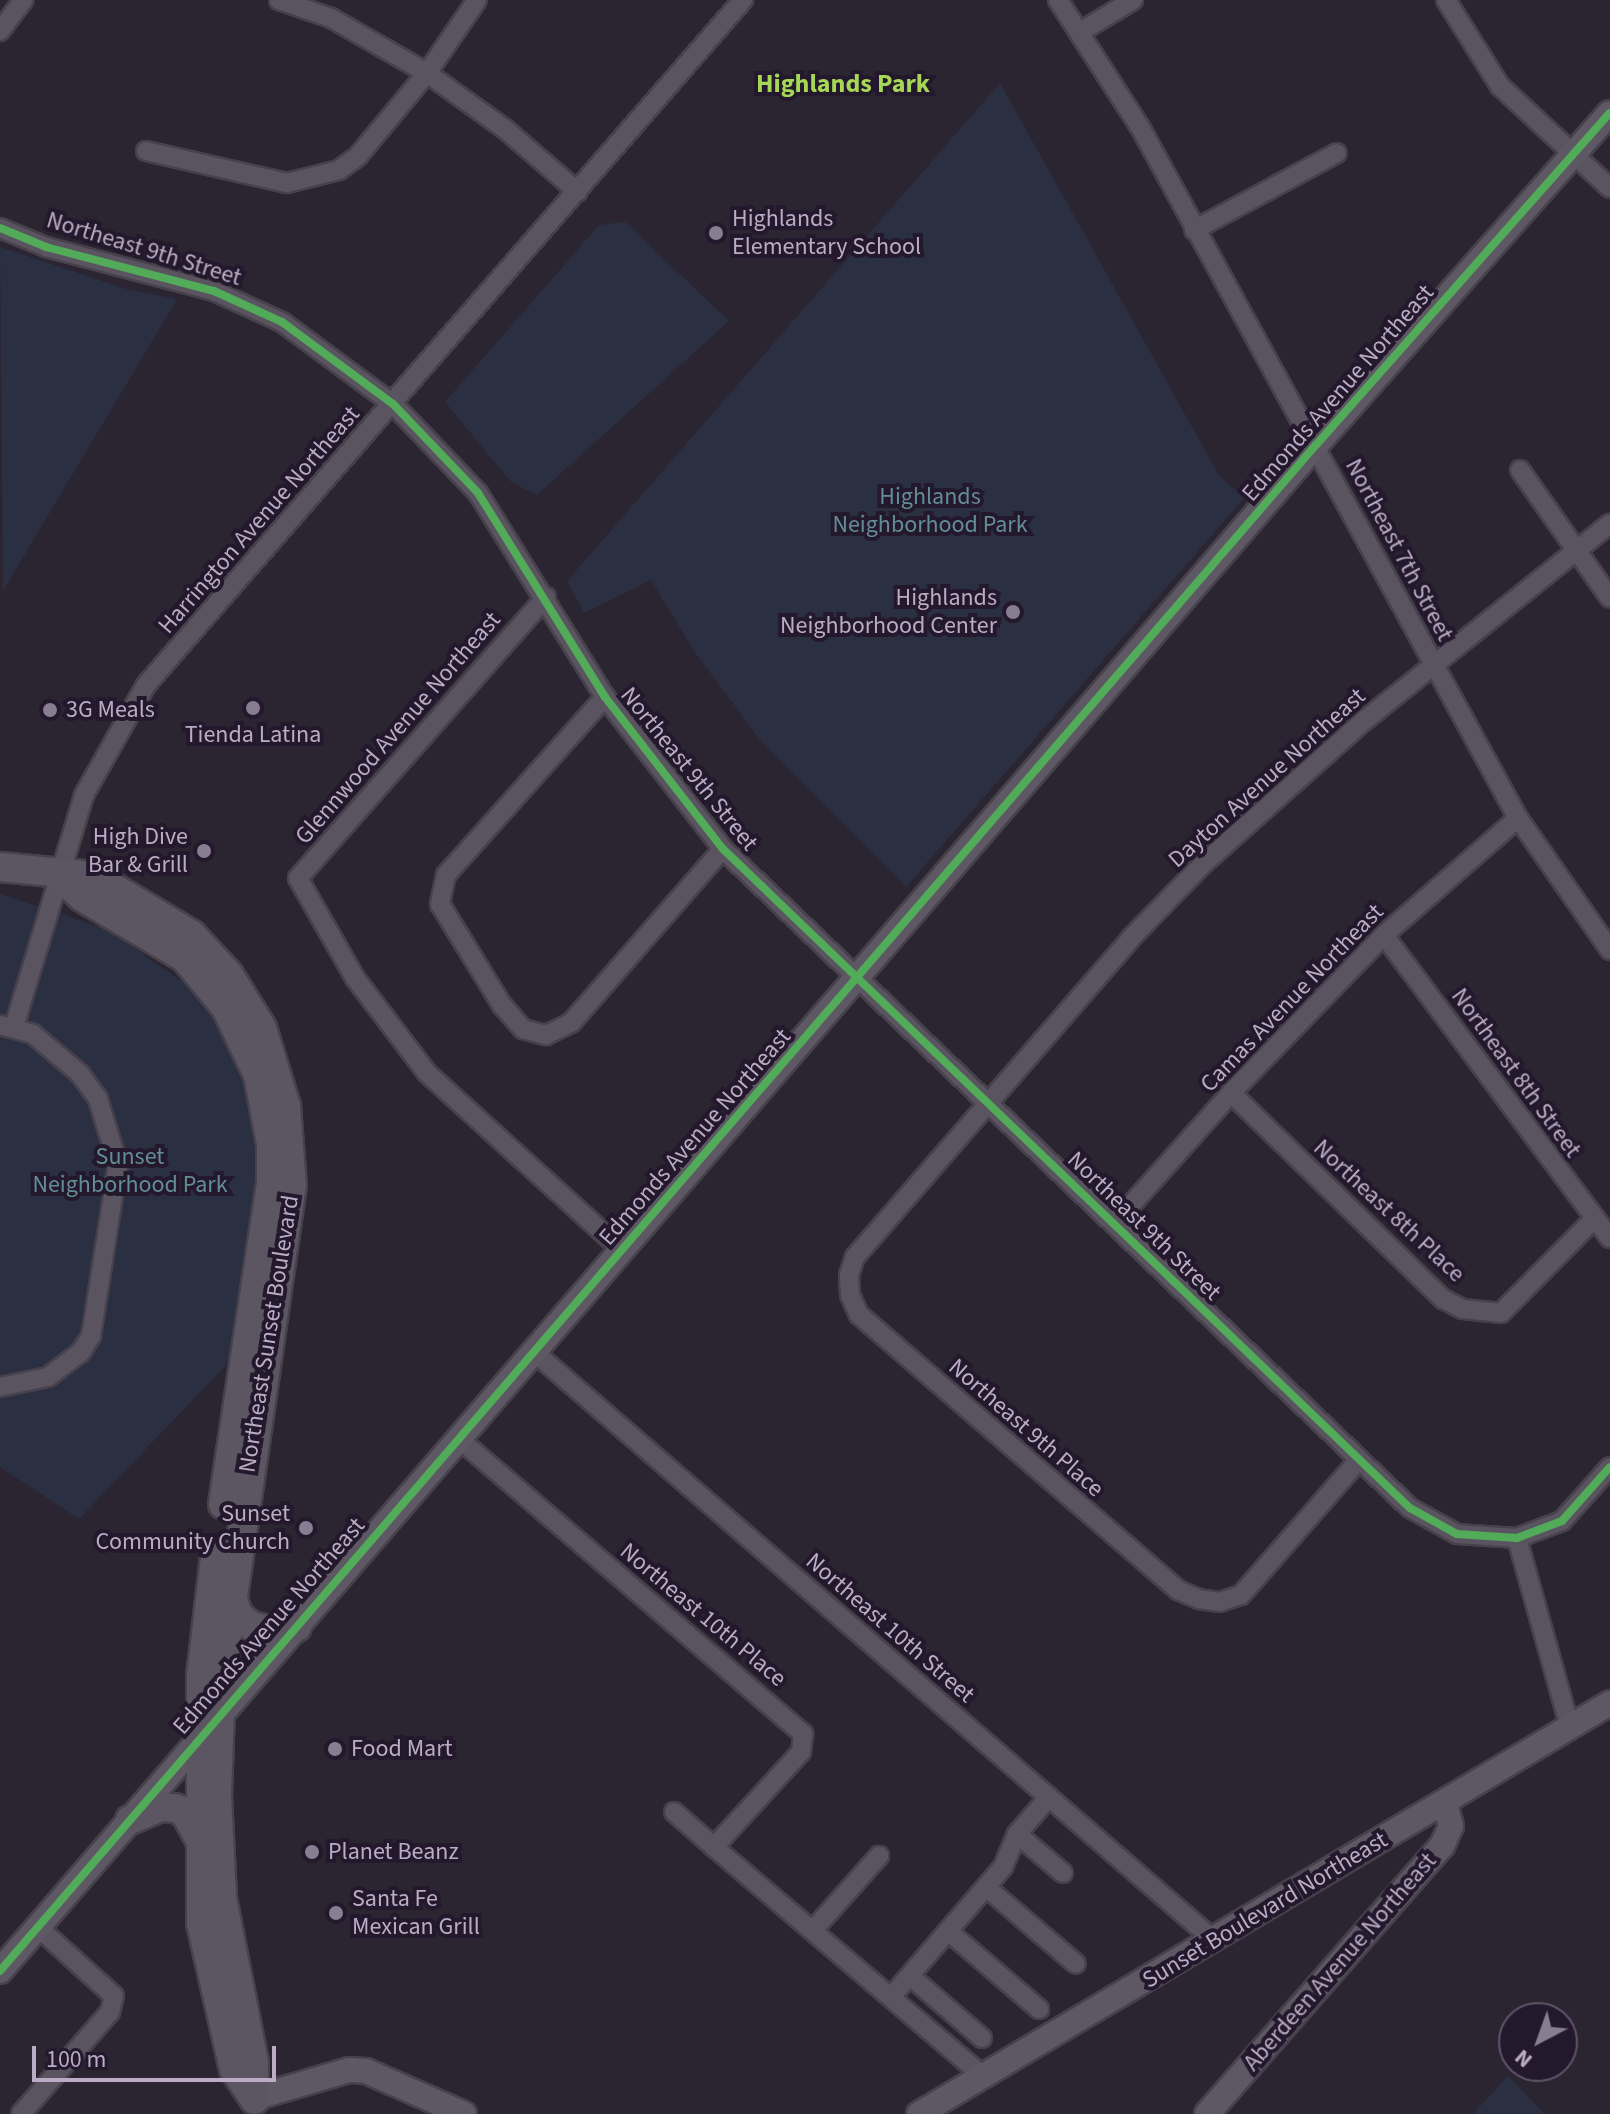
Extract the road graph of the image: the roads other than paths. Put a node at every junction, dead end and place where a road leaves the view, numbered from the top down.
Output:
1 (23, 0) edge
2 (279, 0) edge
3 (477, 0) edge
4 (743, 0) edge
5 (1058, 0) edge
6 (1133, 0) edge
7 (1446, 0) edge
8 (0, 31) edge
9 (1080, 32) junction
10 (427, 73) junction
11 (1610, 113) edge
12 (146, 151) dead end
13 (1337, 153) dead end
14 (1573, 155) junction
15 (1610, 188) edge
16 (578, 192) junction
17 (0, 228) edge
18 (1194, 230) junction
19 (393, 404) junction
20 (1316, 445) junction
21 (1520, 470) dead end
22 (1610, 524) edge
23 (1581, 551) junction
24 (546, 597) junction
25 (1610, 598) edge
26 (1433, 665) junction
27 (605, 697) junction
28 (1518, 818) junction
29 (723, 849) junction
30 (0, 867) edge
31 (59, 876) junction
32 (1384, 935) junction
33 (1610, 950) edge
34 (185, 958) junction
35 (861, 978) junction
36 (244, 996) junction
37 (7, 1026) edge
38 (1231, 1093) junction
39 (990, 1104) junction
40 (1594, 1219) junction
41 (1114, 1224) junction
42 (1610, 1238) edge
43 (622, 1250) junction
44 (533, 1351) junction
45 (0, 1387) edge
46 (458, 1438) junction
47 (1358, 1461) junction
48 (1610, 1467) edge
49 (1517, 1538) junction
50 (230, 1590) junction
51 (297, 1627) junction
52 (1610, 1703) edge
53 (220, 1713) junction
54 (1570, 1728) junction
55 (200, 1735) junction
56 (1049, 1797) junction
57 (1445, 1803) junction
58 (674, 1812) dead end
59 (130, 1820) junction
60 (1017, 1834) junction
61 (199, 1838) junction
62 (714, 1847) junction
63 (879, 1856) dead end
64 (1063, 1873) dead end
65 (986, 1887) junction
66 (38, 1927) junction
67 (814, 1929) junction
68 (948, 1931) junction
69 (1215, 1941) junction
70 (1076, 1964) dead end
71 (0, 1971) edge
72 (910, 1976) junction
73 (892, 1996) junction
74 (1039, 2009) dead end
75 (982, 2038) dead end
76 (983, 2076) junction
77 (259, 2106) edge
78 (21, 2114) edge
79 (464, 2114) edge
80 (919, 2114) edge
81 (1207, 2114) edge

1 - 8 street
2 - 10 street
3 - 10 street
4 - 16 street, Harrington Avenue Northeast
5 - 9 street, Northeast 7th Street
6 - 9 street
7 - 14 street
9 - 18 street, Northeast 7th Street
10 - 12 street
10 - 16 street
11 - 14 street, Edmonds Avenue Northeast
13 - 18 street
14 - 15 street
14 - 20 street, Edmonds Avenue Northeast
16 - 19 street, Harrington Avenue Northeast
17 - 19 street, Northeast 9th Street
18 - 20 street, Northeast 7th Street
19 - 24 street, Northeast 9th Street
19 - 31 street, Harrington Avenue Northeast
20 - 26 street, Northeast 7th Street
20 - 35 street, Edmonds Avenue Northeast
21 - 23 street
22 - 23 street, Dayton Avenue Northeast
23 - 25 street
23 - 26 street, Dayton Avenue Northeast
24 - 27 street, Northeast 9th Street
24 - 43 street, Glennwood Avenue Northeast
26 - 28 street, Northeast 7th Street
26 - 39 street, Dayton Avenue Northeast
27 - 29 street, Northeast 9th Street
27 - 29 street
28 - 32 street, Camas Avenue Northeast
28 - 33 street, Northeast 7th Street
29 - 35 street, Northeast 9th Street
30 - 31 main road, Northeast Sunset Boulevard
31 - 34 main road, Northeast Sunset Boulevard
31 - 36 main road, Northeast Sunset Boulevard
31 - 37 street, Harrington Avenue Northeast
32 - 38 street, Camas Avenue Northeast
32 - 40 street, Northeast 8th Street
34 - 36 main road
34 - 55 main road, Northeast Sunset Boulevard
35 - 39 street, Northeast 9th Street
35 - 43 street, Edmonds Avenue Northeast
36 - 50 main road, Northeast Sunset Boulevard
37 - 45 street
38 - 40 street, Northeast 8th Place
38 - 41 street, Camas Avenue Northeast
39 - 41 street, Northeast 9th Street
39 - 47 street, Northeast 9th Place
40 - 42 street, Northeast 8th Street
41 - 47 street, Northeast 9th Street
43 - 44 street, Edmonds Avenue Northeast
44 - 46 street, Edmonds Avenue Northeast
44 - 56 street, Northeast 10th Street
46 - 51 street, Edmonds Avenue Northeast
46 - 62 street, Northeast 10th Place
47 - 49 street, Northeast 9th Street
48 - 49 street
49 - 54 street
50 - 51 main road
50 - 53 main road, Northeast Sunset Boulevard
51 - 53 street, Edmonds Avenue Northeast
52 - 54 street, Sunset Boulevard Northeast
53 - 55 street, Edmonds Avenue Northeast
53 - 77 main road, Northeast Sunset Boulevard
54 - 57 street, Sunset Boulevard Northeast
55 - 59 street, Edmonds Avenue Northeast
55 - 61 main road, Northeast Sunset Boulevard
56 - 60 street
56 - 69 street, Northeast 10th Street
57 - 69 street, Sunset Boulevard Northeast
57 - 81 street, Aberdeen Avenue Northeast
58 - 62 street
59 - 61 main road
59 - 66 street, Edmonds Avenue Northeast
60 - 64 street
60 - 65 street
61 - 77 main road, Northeast Sunset Boulevard
62 - 67 street
63 - 67 street
65 - 68 street
65 - 70 street
66 - 71 street, Edmonds Avenue Northeast
66 - 78 street
67 - 73 street
68 - 72 street
68 - 74 street
69 - 76 street, Sunset Boulevard Northeast
72 - 73 street
72 - 75 street
73 - 76 street
76 - 80 street, Sunset Boulevard Northeast
77 - 79 street

